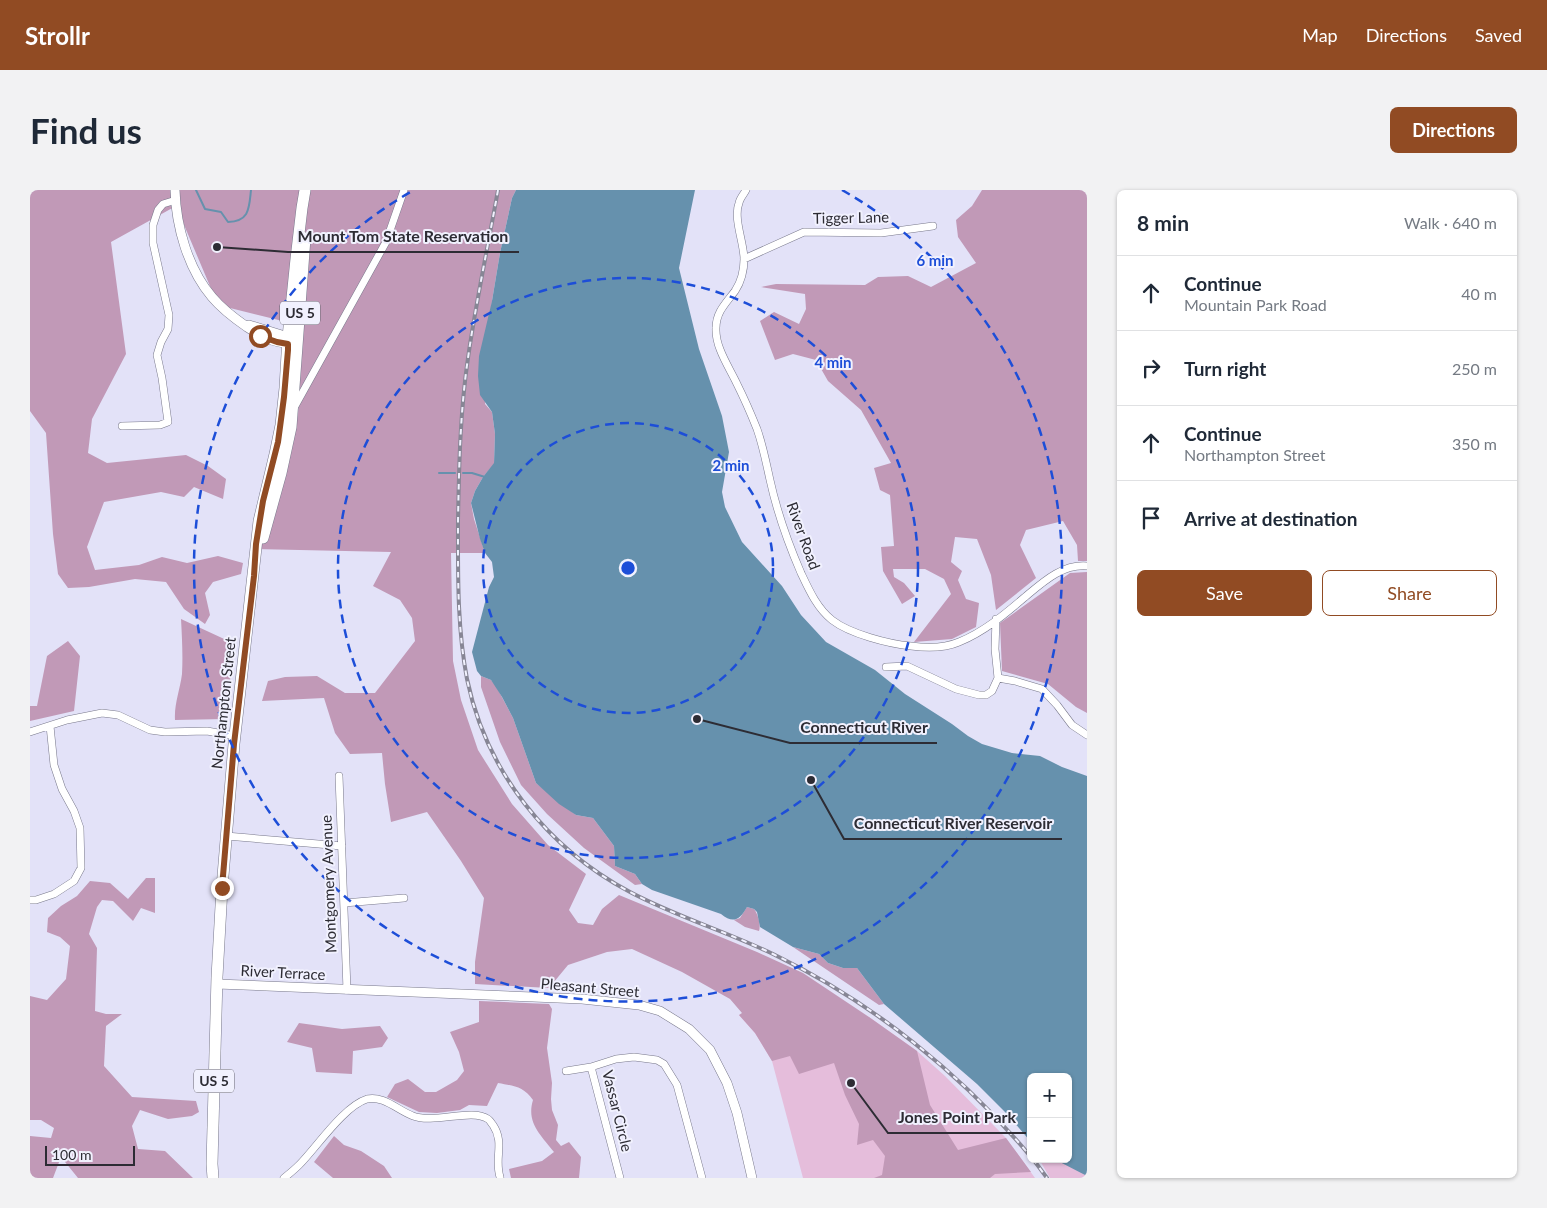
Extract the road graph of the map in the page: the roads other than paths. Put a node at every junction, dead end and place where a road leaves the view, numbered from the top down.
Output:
1 (175, 190) edge
2 (307, 190) edge
3 (404, 190) edge
4 (746, 190) edge
5 (176, 200) junction
6 (933, 226) dead end
7 (744, 259) junction
8 (291, 341) junction
9 (292, 411) junction
10 (122, 426) dead end
11 (1087, 566) edge
12 (254, 576) junction
13 (996, 619) junction
14 (886, 667) dead end
15 (998, 678) junction
16 (50, 726) junction
17 (30, 732) edge
18 (1087, 735) edge
19 (235, 736) junction
20 (339, 776) dead end
21 (226, 836) junction
22 (342, 846) junction
23 (404, 898) dead end
24 (30, 900) edge
25 (344, 903) junction
26 (217, 984) junction
27 (348, 990) junction
28 (591, 1067) junction
29 (566, 1072) dead end
30 (500, 1177) dead end
31 (213, 1178) edge
32 (284, 1178) edge
33 (620, 1178) edge
34 (702, 1178) edge
35 (752, 1178) edge

1 - 5 street
2 - 8 main road, US 5
3 - 9 street
4 - 7 street, River Road
5 - 8 street
5 - 10 street
6 - 7 street, Tigger Lane
7 - 13 street, River Road
8 - 9 main road, US 5
8 - 12 main road, US 5
9 - 12 main road, US 5
11 - 13 street, River Road
12 - 19 main road, Northampton Street / US 5
13 - 15 street
14 - 15 street
15 - 18 street
16 - 17 street
16 - 19 street
16 - 24 street
19 - 21 main road, Northampton Street / US 5
20 - 22 street, Montgomery Avenue
21 - 22 street
21 - 26 main road, Northampton Street / US 5
22 - 25 street, Montgomery Avenue
23 - 25 street
25 - 27 street, Montgomery Avenue
26 - 27 street, River Terrace
26 - 31 main road, US 5
27 - 35 street, Pleasant Street
28 - 29 street
28 - 33 street, Vassar Circle
28 - 34 street, Vassar Circle
30 - 32 street

